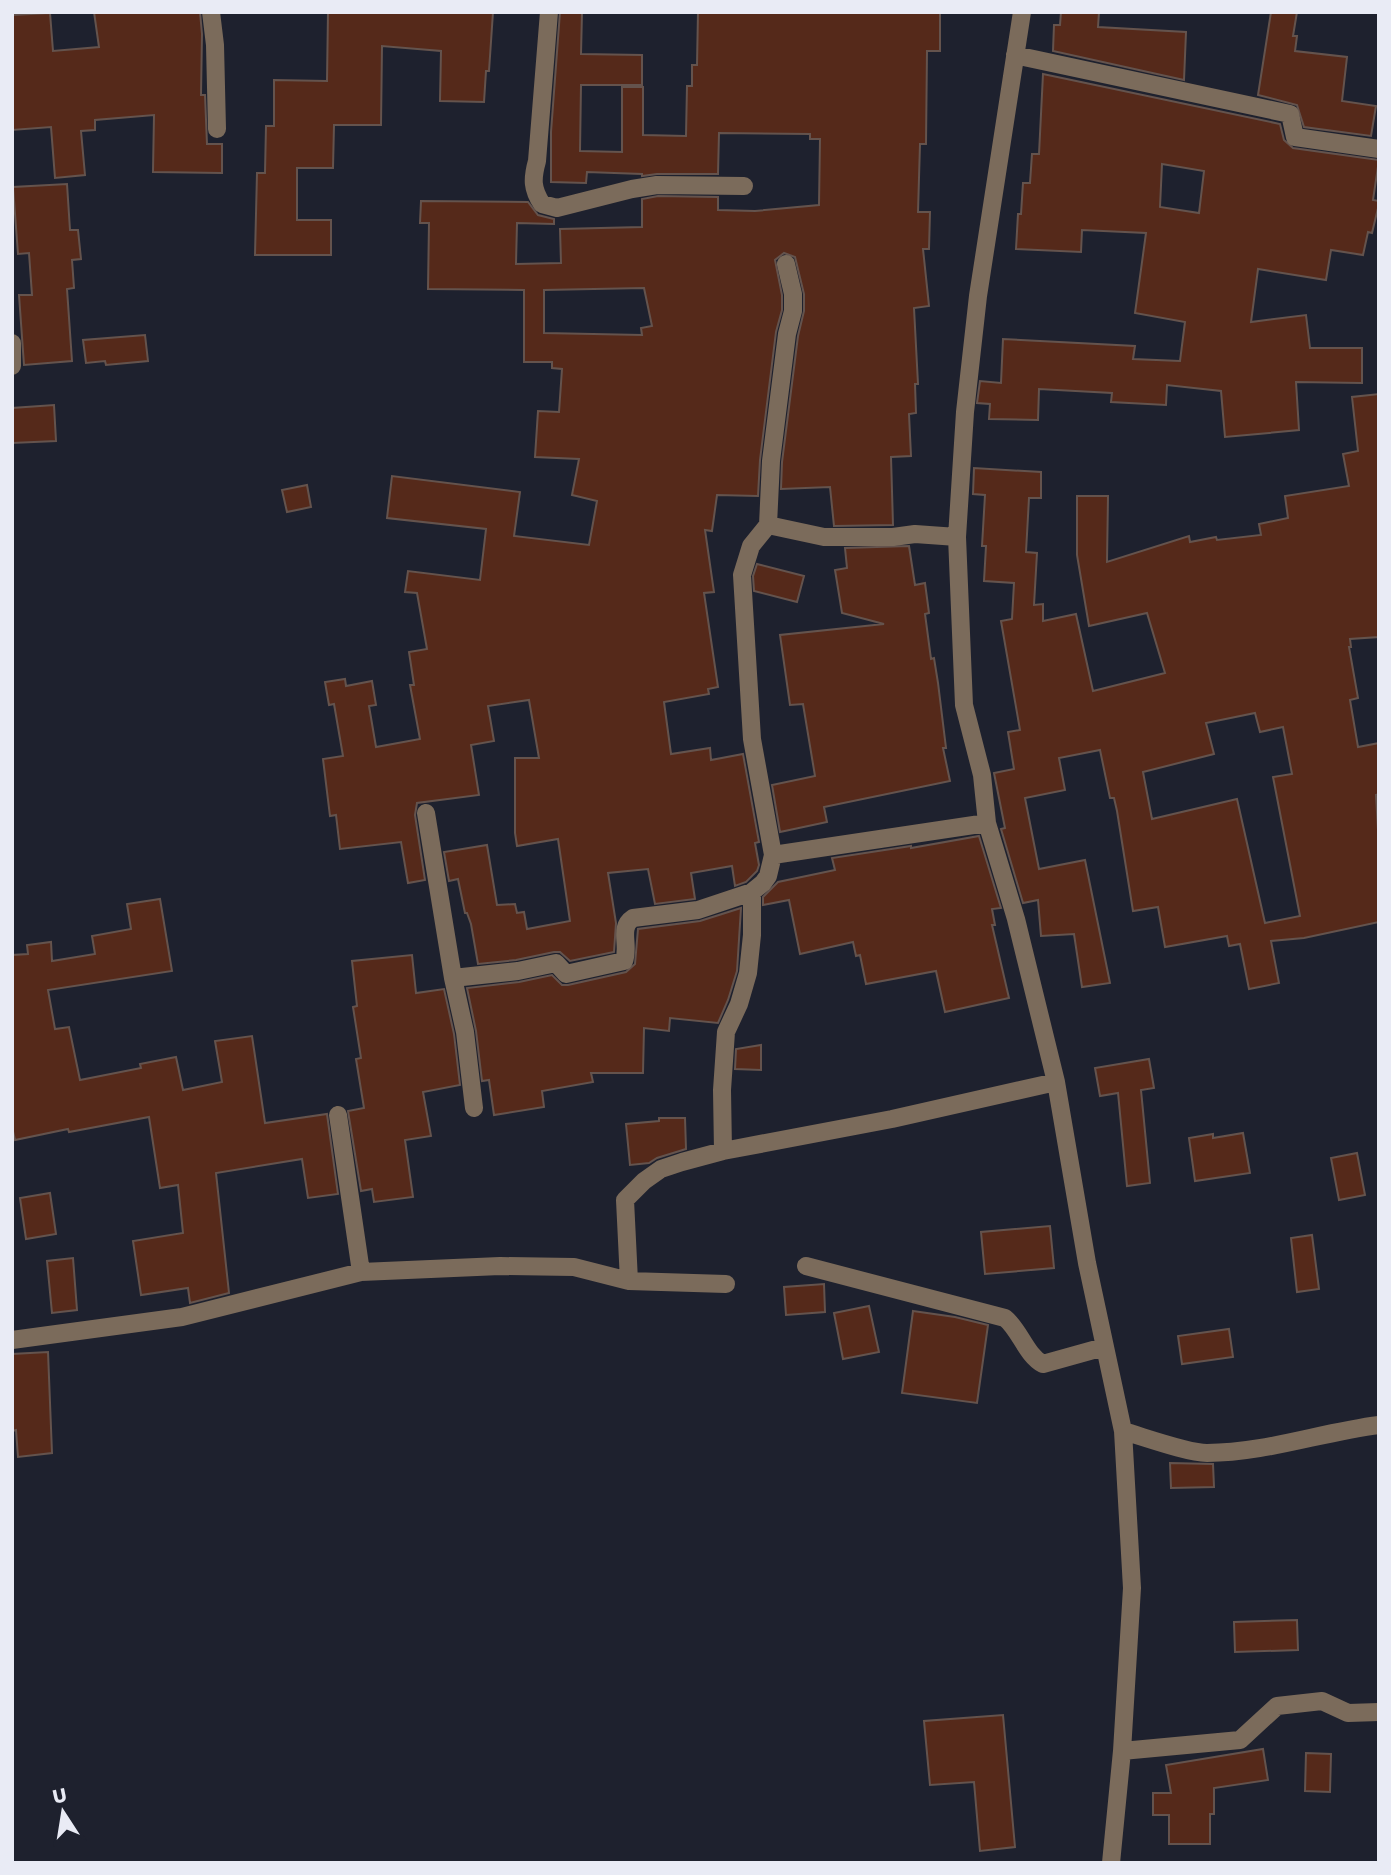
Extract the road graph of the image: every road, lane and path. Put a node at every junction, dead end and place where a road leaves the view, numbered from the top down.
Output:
1 (211, 12) edge
2 (549, 12) edge
3 (1022, 12) edge
4 (1015, 55) junction
5 (217, 129) dead end
6 (1379, 149) edge
7 (744, 186) dead end
8 (786, 264) dead end
9 (12, 343) edge
10 (12, 366) edge
11 (768, 525) junction
12 (957, 537) junction
13 (426, 813) dead end
14 (987, 823) junction
15 (772, 855) junction
16 (752, 892) junction
17 (453, 978) junction
18 (1056, 1082) junction
19 (474, 1108) dead end
20 (338, 1115) dead end
21 (723, 1151) junction
22 (806, 1266) dead end
23 (361, 1272) junction
24 (629, 1281) junction
25 (726, 1284) dead end
26 (12, 1340) edge
27 (1104, 1348) junction
28 (1379, 1425) edge
29 (1123, 1431) junction
30 (1379, 1712) edge
31 (1122, 1751) junction
32 (1111, 1863) edge

1 - 5 street
2 - 7 street
3 - 4 street
4 - 6 street
4 - 12 street
8 - 11 street
9 - 10 street
11 - 12 street
11 - 15 street
12 - 14 street
13 - 17 street
14 - 15 street
14 - 18 street
15 - 16 street
16 - 17 street
16 - 21 street
17 - 19 street
18 - 21 street
18 - 27 street
20 - 23 street
21 - 24 street
22 - 27 street
23 - 24 street
23 - 26 street
24 - 25 street
27 - 29 street
28 - 29 street
29 - 31 street
30 - 31 street
31 - 32 street

